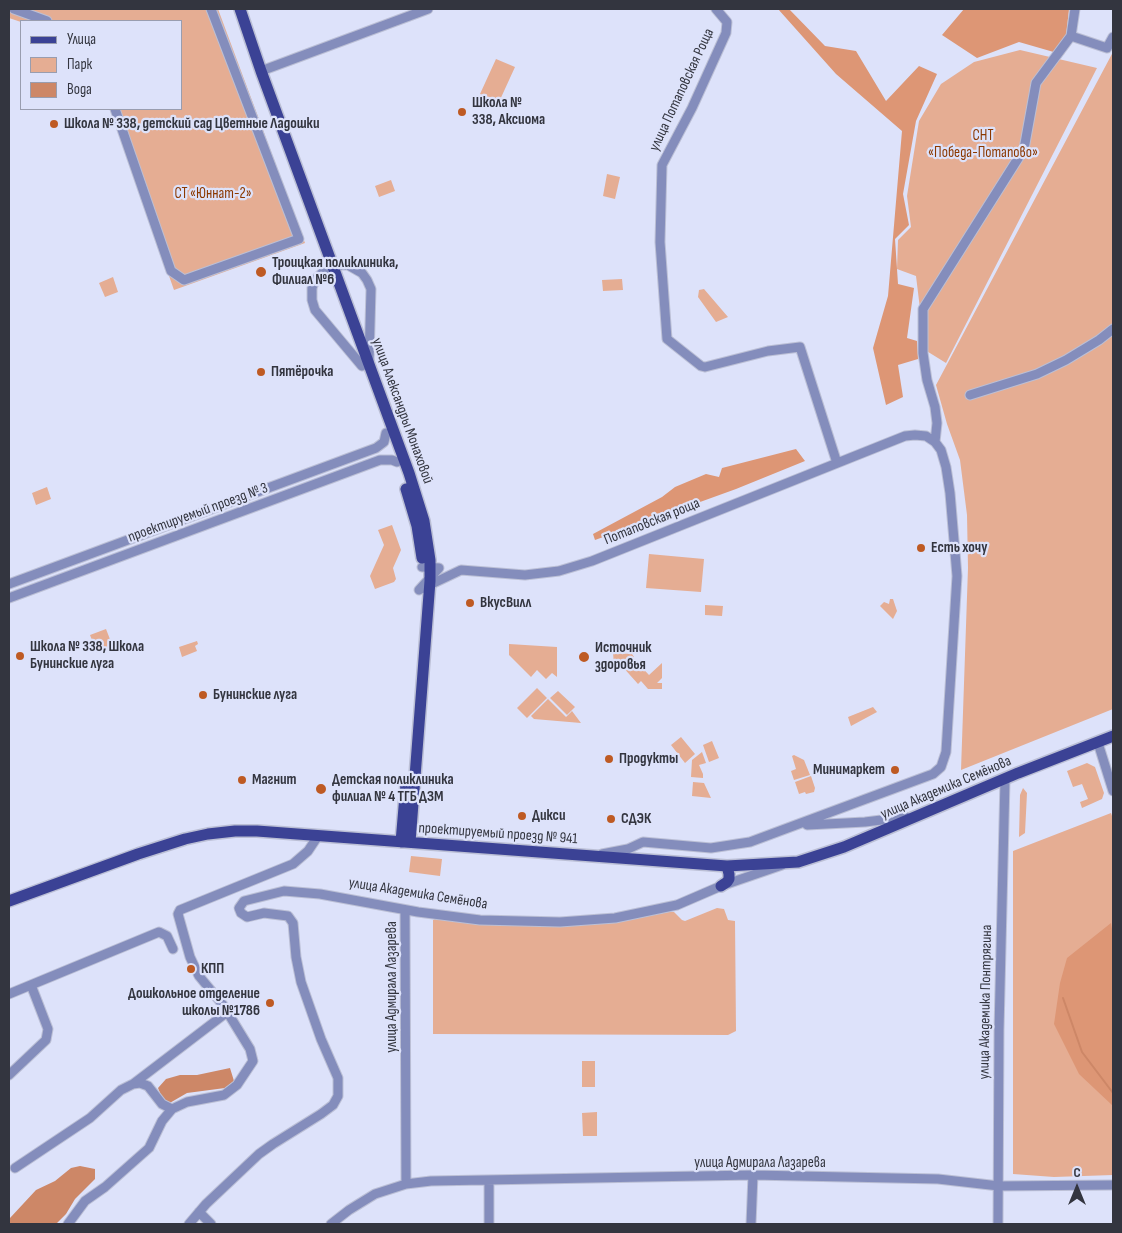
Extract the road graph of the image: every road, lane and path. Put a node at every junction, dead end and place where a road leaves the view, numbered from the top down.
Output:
1 (14, 9) edge
2 (211, 9) edge
3 (232, 9) edge
4 (240, 9) edge
5 (428, 9) edge
6 (716, 9) edge
7 (1075, 9) edge
8 (44, 20) edge
9 (1072, 36) junction
10 (1113, 37) edge
11 (261, 71) junction
12 (115, 110) edge
13 (330, 267) junction
14 (1113, 329) edge
15 (365, 365) junction
16 (970, 395) dead end
17 (386, 432) junction
18 (935, 442) junction
19 (397, 462) junction
20 (837, 463) junction
21 (426, 567) junction
22 (9, 584) edge
23 (9, 598) edge
24 (1113, 736) edge
25 (1098, 743) junction
26 (1109, 762) edge
27 (1005, 780) junction
28 (1113, 791) edge
29 (839, 810) junction
30 (928, 812) junction
31 (842, 822) junction
32 (796, 826) junction
33 (318, 836) junction
34 (405, 842) junction
35 (584, 855) junction
36 (790, 863) junction
37 (727, 866) junction
38 (721, 886) junction
39 (9, 901) edge
40 (405, 910) junction
41 (173, 949) dead end
42 (30, 985) junction
43 (9, 994) edge
44 (224, 1009) junction
45 (9, 1074) edge
46 (133, 1084) junction
47 (172, 1109) junction
48 (15, 1168) dead end
49 (753, 1175) junction
50 (489, 1180) junction
51 (406, 1184) junction
52 (1113, 1185) edge
53 (999, 1186) junction
54 (199, 1212) junction
55 (68, 1224) edge
56 (189, 1224) edge
57 (211, 1224) edge
58 (331, 1224) edge
59 (489, 1224) edge
60 (751, 1224) edge
61 (998, 1224) edge

1 - 8 street
2 - 12 street
3 - 13 main road, улица Александры Монаховой
4 - 11 main road, улица Александры Монаховой
5 - 11 street
6 - 20 street, улица Потаповская Роща
7 - 9 street
9 - 10 street
9 - 18 street
11 - 13 main road, улица Александры Монаховой
13 - 15 main road, улица Александры Монаховой
13 - 15 street
13 - 15 street
14 - 16 street
15 - 17 main road, улица Александры Монаховой
15 - 21 main road, улица Александры Монаховой
17 - 19 main road, улица Александры Монаховой
17 - 22 street, проектируемый проезд № 3
18 - 20 street, Потаповская роща
18 - 29 street
19 - 21 main road, улица Александры Монаховой
19 - 23 street, проектируемый проезд № 3
20 - 21 street, Потаповская роща
21 - 34 main road, улица Александры Монаховой
24 - 25 main road, улица Академика Семёнова
25 - 26 street
25 - 27 main road, улица Академика Семёнова
26 - 28 street
27 - 30 main road, улица Академика Семёнова
27 - 53 street, улица Академика Понтрягина
29 - 31 street
29 - 32 street
30 - 31 street
30 - 36 main road, улица Академика Семёнова
31 - 32 street
32 - 35 street
33 - 34 main road, проектируемый проезд № 941
33 - 39 main road, проектируемый проезд № 941
33 - 44 street
34 - 35 main road, проектируемый проезд № 941
35 - 37 main road, улица Академика Семёнова
36 - 37 main road, улица Академика Семёнова
36 - 38 street, улица Академика Семёнова
37 - 38 main road
38 - 40 street, улица Академика Семёнова
40 - 51 street, улица Адмирала Лазарева
40 - 54 street, улица Академика Семёнова
41 - 42 street
42 - 43 street
42 - 45 street
44 - 46 street
44 - 47 street
46 - 47 street
46 - 48 street
47 - 55 street
49 - 50 street, улица Адмирала Лазарева
49 - 53 street, улица Адмирала Лазарева
49 - 60 street
50 - 51 street, улица Адмирала Лазарева
50 - 59 street
51 - 58 street, улица Адмирала Лазарева
52 - 53 street, улица Адмирала Лазарева
53 - 61 street, улица Академика Понтрягина
54 - 56 street
54 - 57 street

